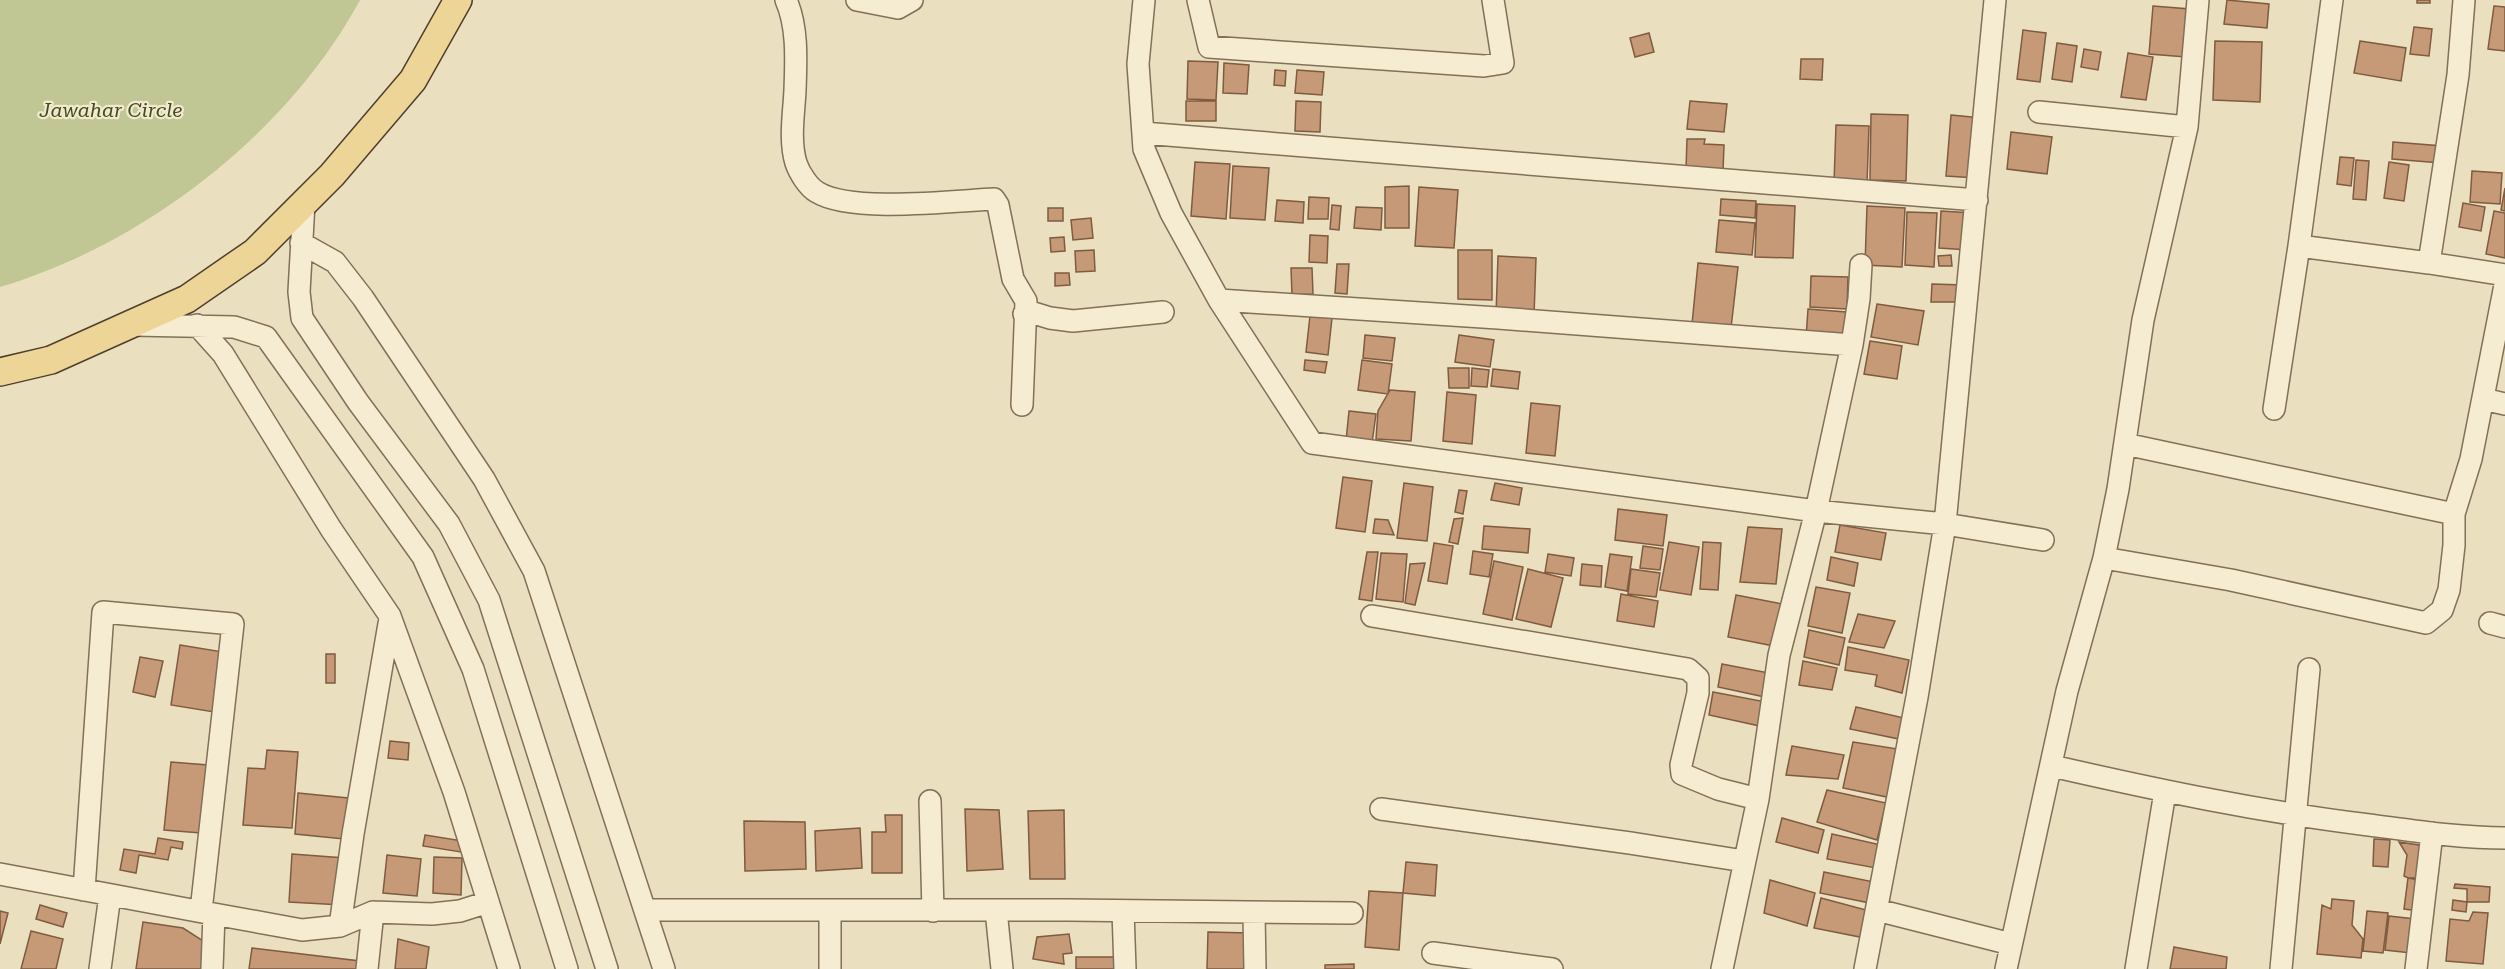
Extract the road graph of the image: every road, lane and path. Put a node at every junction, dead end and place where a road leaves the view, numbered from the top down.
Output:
1 (458, 0) edge
2 (786, 0) edge
3 (856, 0) edge
4 (912, 0) edge
5 (1144, 0) edge
6 (1198, 0) edge
7 (1493, 0) edge
8 (1995, 0) edge
9 (2198, 0) edge
10 (2332, 0) edge
11 (2464, 0) edge
12 (2039, 112) dead end
13 (2187, 128) junction
14 (1143, 133) junction
15 (1977, 200) junction
16 (304, 203) junction
17 (301, 243) junction
18 (2299, 246) junction
19 (2429, 263) junction
20 (1861, 265) dead end
21 (2505, 275) edge
22 (2505, 285) edge
23 (1219, 300) junction
24 (1162, 312) dead end
25 (1024, 315) junction
26 (129, 325) junction
27 (197, 325) junction
28 (1852, 345) junction
29 (0, 372) edge
30 (2483, 399) junction
31 (2505, 404) edge
32 (1022, 405) dead end
33 (2274, 409) dead end
34 (2125, 444) junction
35 (1816, 511) junction
36 (2454, 514) junction
37 (1946, 524) junction
38 (2043, 540) dead end
39 (2104, 558) junction
40 (390, 616) junction
41 (1372, 616) dead end
42 (2309, 669) dead end
43 (2052, 766) junction
44 (2165, 792) junction
45 (1758, 799) junction
46 (930, 801) dead end
47 (1381, 809) dead end
48 (2295, 816) junction
49 (2432, 833) junction
50 (2505, 837) edge
51 (1744, 861) junction
52 (0, 874) edge
53 (84, 890) junction
54 (110, 895) junction
55 (488, 902) junction
56 (645, 910) junction
57 (996, 910) junction
58 (1877, 910) junction
59 (933, 911) junction
60 (1123, 911) junction
61 (373, 912) junction
62 (830, 912) junction
63 (207, 913) junction
64 (1352, 913) dead end
65 (1254, 914) junction
66 (340, 926) junction
67 (2012, 944) junction
68 (1433, 953) dead end
69 (100, 969) edge
70 (212, 969) edge
71 (367, 969) edge
72 (509, 969) edge
73 (567, 969) edge
74 (607, 969) edge
75 (664, 969) edge
76 (830, 969) edge
77 (1002, 969) edge
78 (1125, 969) edge
79 (1255, 969) edge
80 (1552, 969) edge
81 (1722, 969) edge
82 (1865, 969) edge
83 (2006, 969) edge
84 (2136, 969) edge
85 (2281, 969) edge
86 (2416, 969) edge

1 - 16 main road
2 - 25 street
3 - 4 street
5 - 14 street
6 - 7 street
8 - 15 street
9 - 13 street
10 - 18 street
11 - 19 street
12 - 13 street
13 - 34 street
14 - 15 street
14 - 23 street
15 - 37 street
16 - 17 street
16 - 26 main road
17 - 56 street
17 - 74 street
18 - 19 street
18 - 33 street
19 - 21 street
20 - 28 street
22 - 30 street
23 - 28 street
23 - 35 street
24 - 25 street
25 - 32 street
26 - 27 street
26 - 29 main road
27 - 40 street
27 - 73 street
28 - 35 street
30 - 31 street
30 - 36 street
34 - 36 street
34 - 39 street
35 - 37 street
35 - 45 street
36 - 39 street
37 - 38 street
37 - 58 street
39 - 43 street
40 - 55 street
40 - 66 street
41 - 45 street
42 - 48 street
43 - 44 street
43 - 67 street
44 - 48 street
44 - 84 street
45 - 51 street
46 - 59 street
47 - 51 street
48 - 49 street
48 - 85 street
49 - 50 street
49 - 86 street
51 - 81 street
52 - 53 street
53 - 54 street
53 - 63 street
54 - 63 street
54 - 69 street
55 - 61 street
55 - 72 street
56 - 62 street
56 - 75 street
57 - 59 street
57 - 60 street
57 - 77 street
58 - 67 street
58 - 82 street
59 - 62 street
60 - 65 street
60 - 78 street
61 - 66 street
61 - 71 street
62 - 76 street
63 - 66 street
63 - 70 street
64 - 65 street
65 - 79 street
67 - 83 street
68 - 80 street

